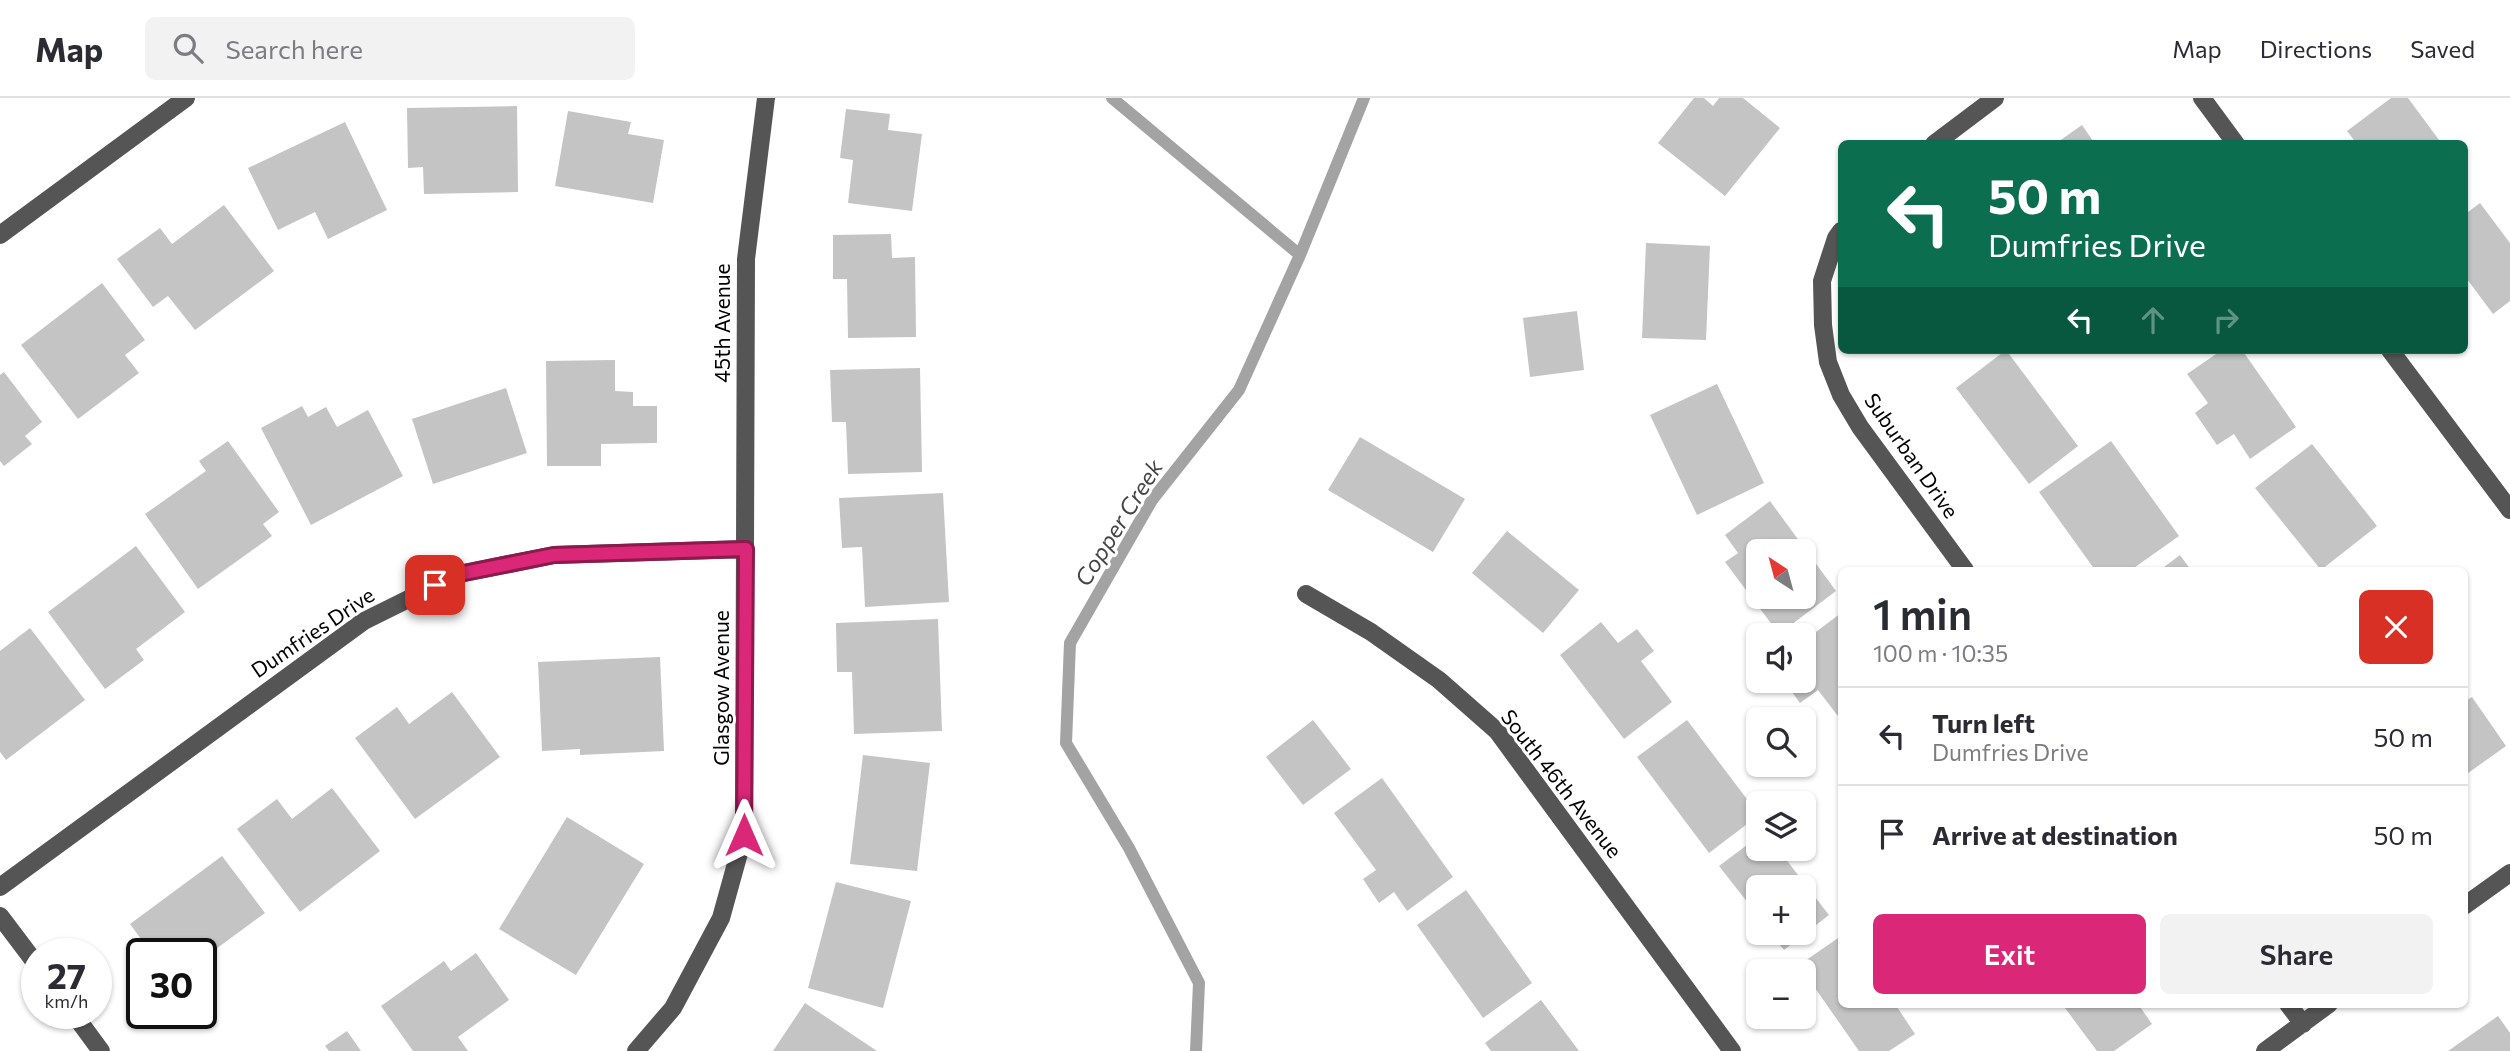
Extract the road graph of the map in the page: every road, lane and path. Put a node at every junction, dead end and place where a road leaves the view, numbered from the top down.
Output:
1 (186, 98) edge
2 (766, 98) edge
3 (1995, 98) edge
4 (2202, 98) edge
5 (1939, 140) edge
6 (2233, 140) edge
7 (0, 236) edge
8 (1838, 236) edge
9 (2393, 354) edge
10 (2510, 510) edge
11 (746, 549) junction
12 (1963, 567) edge
13 (1306, 594) dead end
14 (2510, 873) edge
15 (0, 887) edge
16 (2468, 903) edge
17 (0, 916) edge
18 (21, 944) edge
19 (2291, 1008) edge
20 (2324, 1008) edge
21 (2303, 1024) junction
22 (84, 1029) edge
23 (101, 1051) edge
24 (636, 1051) edge
25 (1732, 1051) edge
26 (2265, 1051) edge

1 - 7 street
2 - 11 street, 45th Avenue
3 - 5 street
4 - 6 street
8 - 12 street, Suburban Drive
9 - 10 street
11 - 15 street, Dumfries Drive
11 - 24 street, Glasgow Avenue
13 - 25 street, South 46th Avenue
14 - 16 street
17 - 18 street
19 - 21 street
20 - 21 street
21 - 26 street
22 - 23 street

